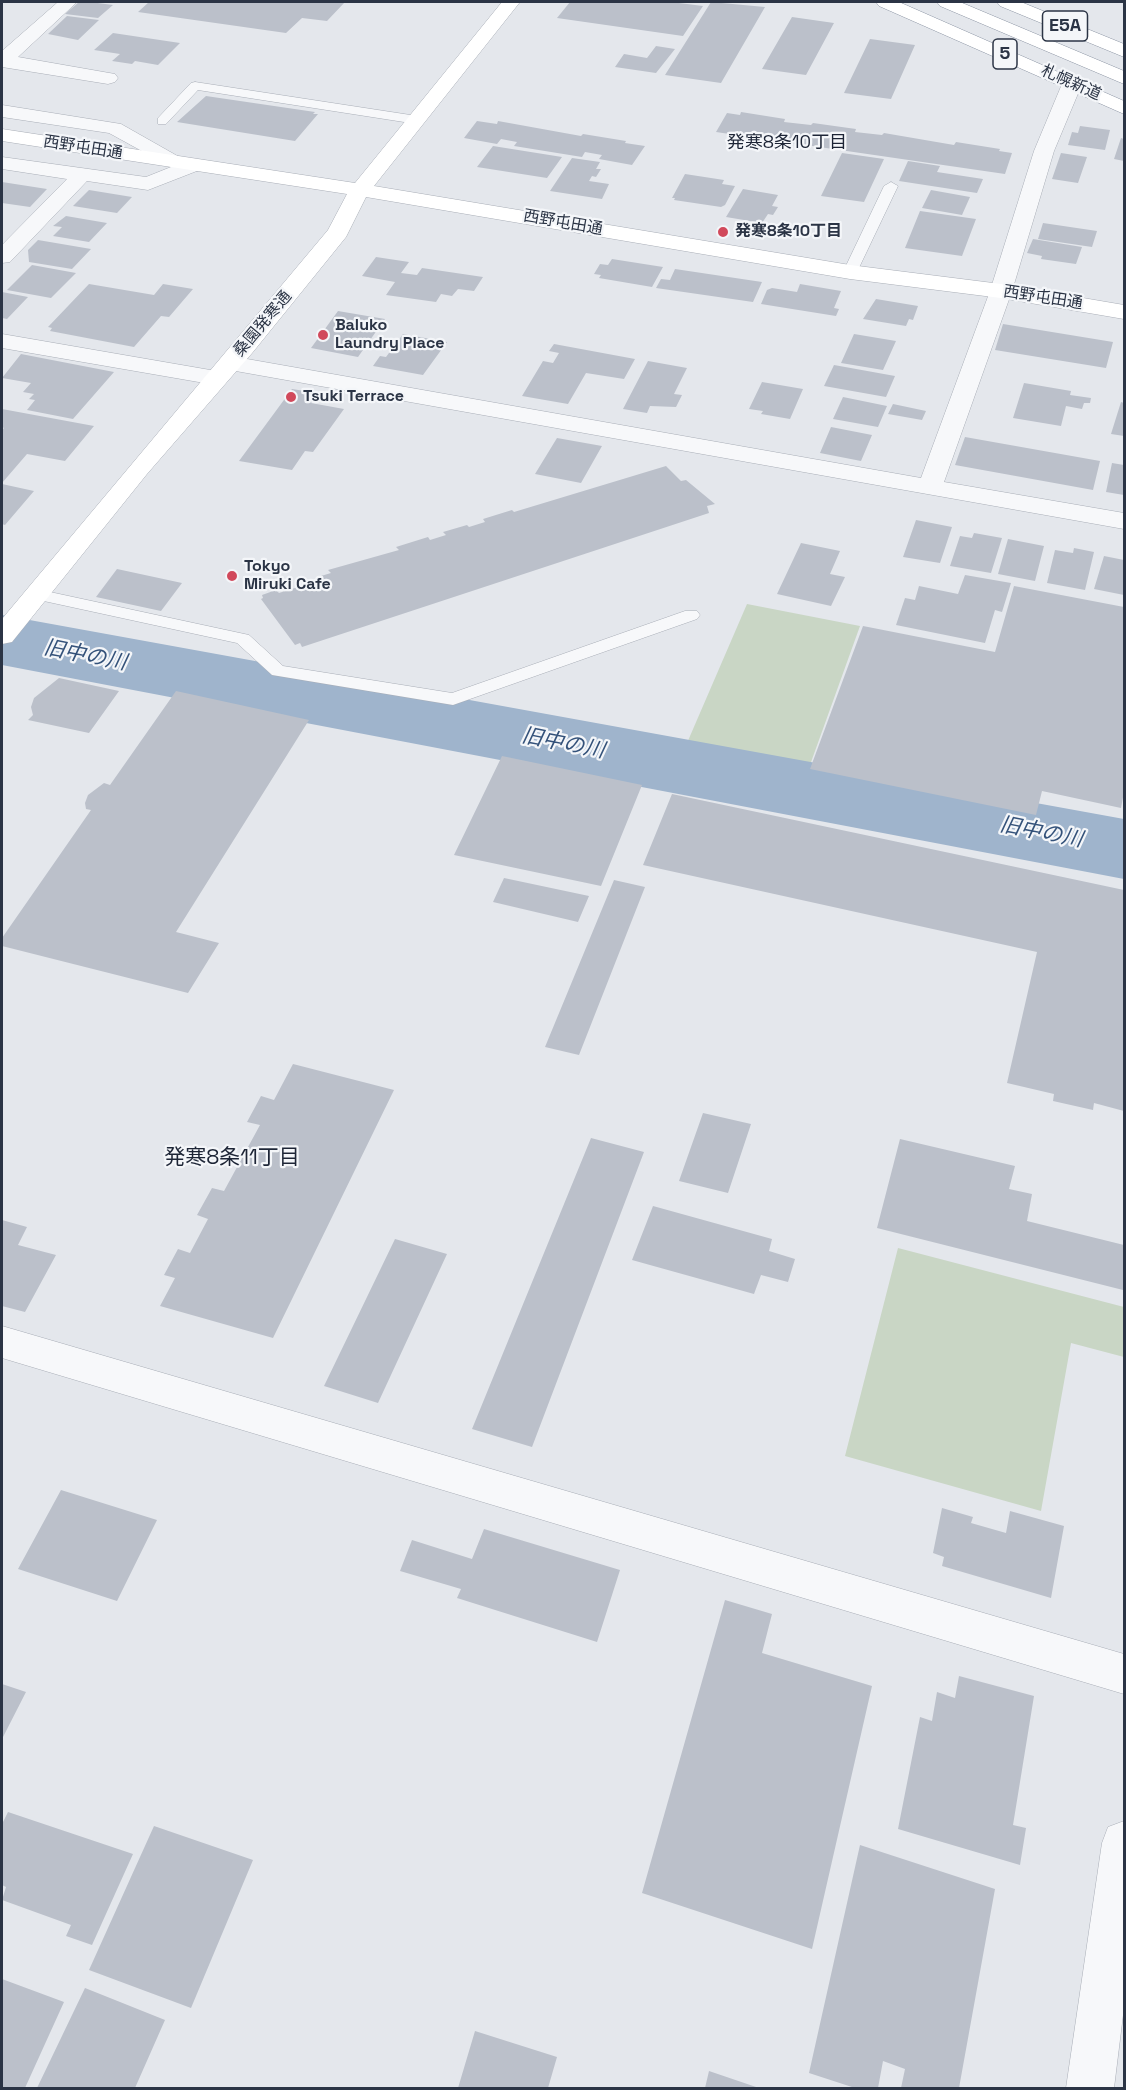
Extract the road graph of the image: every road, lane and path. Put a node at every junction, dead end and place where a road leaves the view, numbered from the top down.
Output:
1 (68, 2) edge
2 (511, 2) edge
3 (885, 2) edge
4 (946, 2) edge
5 (1006, 2) edge
6 (1125, 51) edge
7 (2, 60) edge
8 (108, 78) dead end
9 (1125, 78) edge
10 (1072, 84) junction
11 (1125, 108) edge
12 (2, 111) edge
13 (417, 120) junction
14 (162, 121) dead end
15 (2, 135) edge
16 (174, 162) junction
17 (2, 163) edge
18 (195, 165) junction
19 (81, 176) junction
20 (891, 186) dead end
21 (359, 191) junction
22 (2, 257) edge
23 (850, 272) junction
24 (1001, 291) junction
25 (1125, 312) edge
26 (2, 341) edge
27 (223, 371) junction
28 (930, 486) junction
29 (1125, 521) edge
30 (36, 594) junction
31 (691, 615) dead end
32 (8, 623) edge
33 (2, 1342) edge
34 (1125, 1674) edge
35 (1125, 1843) edge
36 (1090, 2088) edge

1 - 7 street
2 - 13 main road, 桑園発寒通
3 - 10 main road, 札幌新道 / 5
4 - 9 main road, E5A
5 - 6 main road, E5A
7 - 8 street
10 - 11 main road, 札幌新道 / 5
10 - 24 street
12 - 16 street
13 - 14 lane
13 - 21 main road, 桑園発寒通
15 - 16 main road, 西野屯田通
16 - 18 main road, 西野屯田通
17 - 19 street
18 - 19 street
18 - 21 main road, 西野屯田通
19 - 22 street
20 - 23 lane
21 - 23 main road, 西野屯田通
21 - 27 main road, 桑園発寒通
23 - 24 main road, 西野屯田通
24 - 25 main road, 西野屯田通
24 - 28 street
26 - 27 street
27 - 28 street
27 - 30 main road, 桑園発寒通
28 - 29 street
30 - 31 lane
30 - 32 main road, 桑園発寒通
33 - 34 street
35 - 36 street

